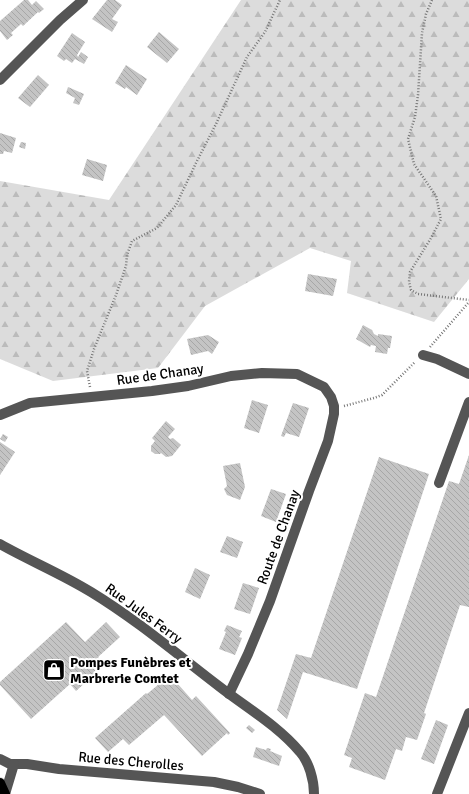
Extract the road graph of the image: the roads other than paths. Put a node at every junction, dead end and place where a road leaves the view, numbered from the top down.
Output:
1 (83, 0) edge
2 (0, 80) edge
3 (423, 355) road end
4 (469, 374) edge
5 (324, 387) joint
6 (469, 402) edge
7 (0, 415) edge
8 (439, 483) dead end
9 (0, 544) edge
10 (229, 694) junction
11 (469, 712) edge
12 (0, 759) edge
13 (12, 764) junction
14 (0, 783) edge
15 (5, 794) edge
16 (260, 794) edge
17 (314, 794) edge
18 (438, 794) edge

1 - 2 street
3 - 4 street
5 - 7 street, Rue de Chanay
5 - 10 street, Route de Chanay
6 - 8 street
9 - 10 street, Rue Jules Ferry
10 - 17 street, Rue Jules Ferry
11 - 18 street
12 - 13 street, Rue des Cherolles
13 - 15 street
13 - 16 street, Rue des Cherolles
14 - 15 main road

